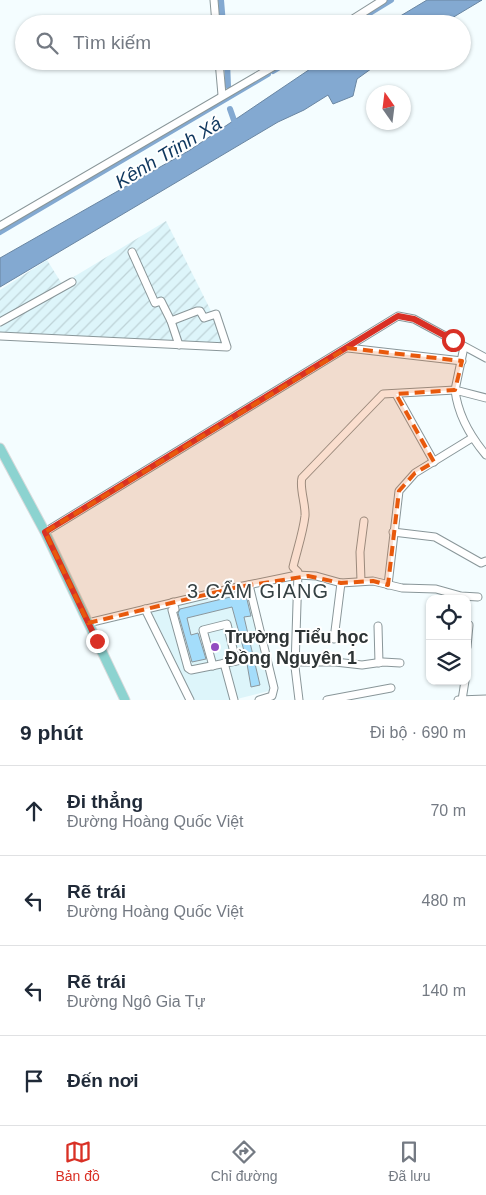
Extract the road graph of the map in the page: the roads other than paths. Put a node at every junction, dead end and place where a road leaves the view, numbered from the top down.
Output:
1 (214, 0) edge
2 (384, 0) edge
3 (215, 15) edge
4 (359, 15) edge
5 (220, 70) edge
6 (267, 70) edge
7 (222, 95) junction
8 (0, 226) edge
9 (132, 252) dead end
10 (72, 282) dead end
11 (171, 321) junction
12 (0, 322) edge
13 (0, 336) edge
14 (179, 345) junction
15 (464, 347) junction
16 (347, 348) junction
17 (486, 358) edge
18 (462, 360) junction
19 (455, 390) junction
20 (396, 394) junction
21 (486, 398) edge
22 (472, 438) junction
23 (1, 455) edge
24 (486, 455) edge
25 (434, 462) junction
26 (364, 521) dead end
27 (45, 532) junction
28 (393, 532) junction
29 (486, 561) edge
30 (297, 575) junction
31 (361, 581) junction
32 (341, 583) junction
33 (249, 584) junction
34 (388, 585) junction
35 (478, 597) dead end
36 (173, 602) junction
37 (145, 609) junction
38 (88, 623) junction
39 (378, 626) dead end
40 (334, 639) dead end
41 (295, 662) junction
42 (224, 663) junction
43 (379, 663) junction
44 (400, 663) dead end
45 (213, 666) junction
46 (464, 685) edge
47 (391, 688) dead end
48 (486, 699) edge
49 (125, 700) edge
50 (190, 700) edge
51 (234, 700) edge
52 (259, 700) edge
53 (299, 700) edge
54 (327, 700) edge
55 (461, 700) edge

1 - 3 street
2 - 4 street
5 - 7 street
6 - 7 street
7 - 8 street
9 - 11 street
10 - 12 street
11 - 14 street
11 - 14 street
13 - 14 street
15 - 16 street
15 - 17 street
15 - 18 street
16 - 18 street
16 - 27 street
18 - 19 street
19 - 20 street
19 - 21 street
19 - 22 street
20 - 25 street
20 - 30 street
22 - 24 street
22 - 25 street
23 - 27 main road
25 - 28 street
26 - 31 street
27 - 38 main road
28 - 29 street
28 - 34 street
30 - 32 street
30 - 33 street
30 - 41 street
31 - 32 street
31 - 34 street
32 - 40 street
33 - 36 street
33 - 52 street
34 - 35 street
36 - 37 street
36 - 45 street
37 - 38 street
37 - 50 street
38 - 49 main road
39 - 43 street
41 - 43 street
41 - 53 street
42 - 45 street
42 - 45 street
42 - 51 street
43 - 44 street
46 - 55 street
47 - 54 street
48 - 55 street

